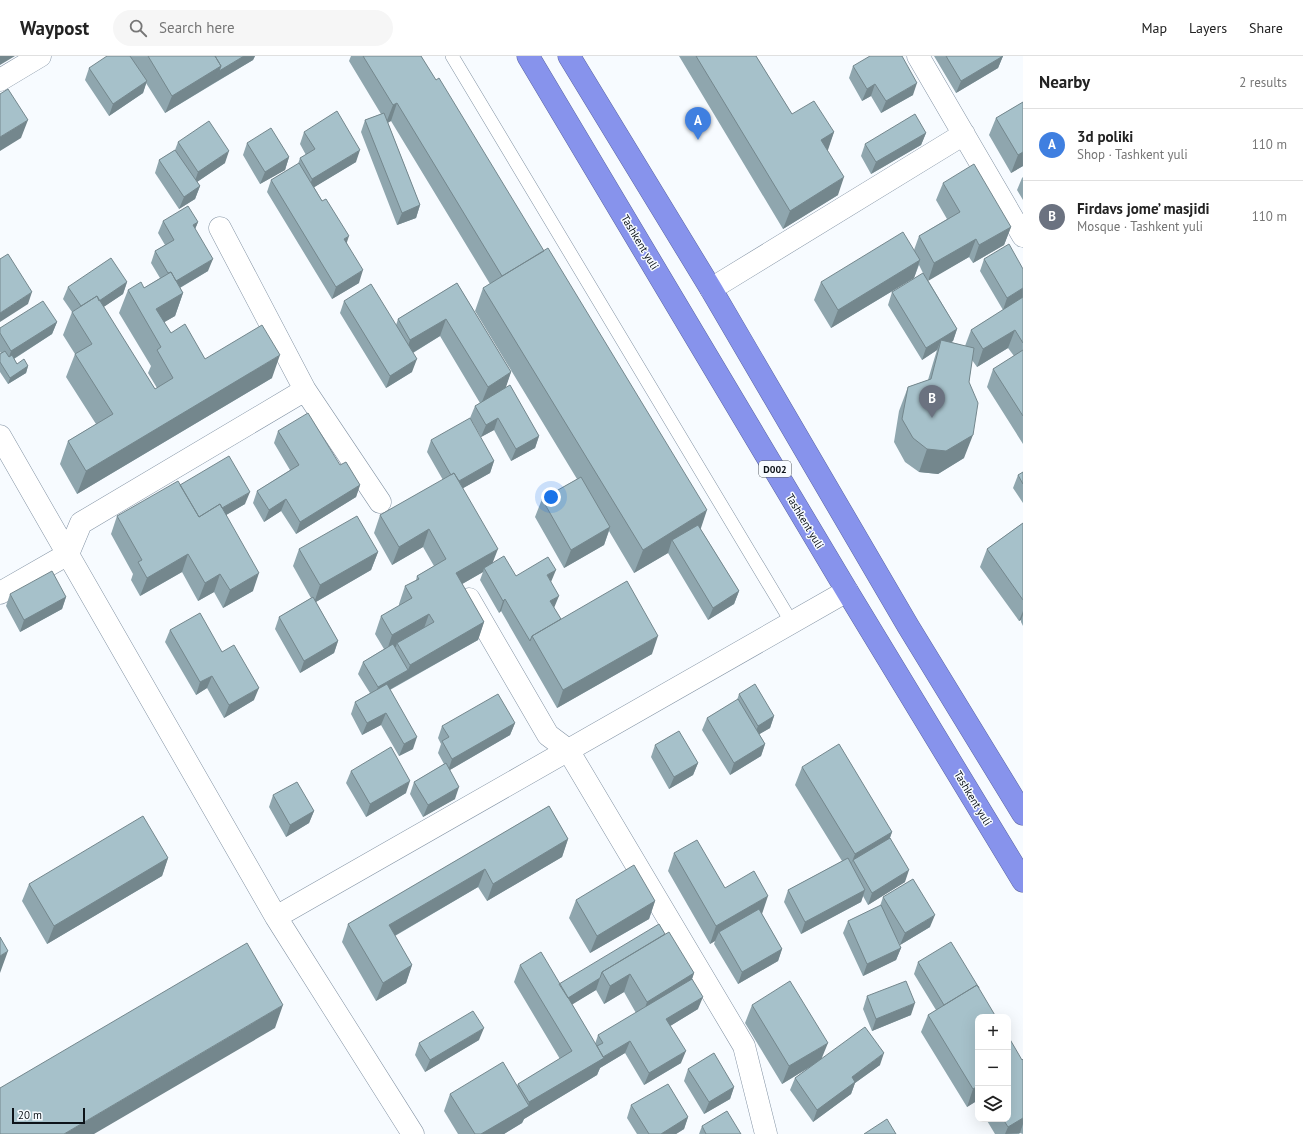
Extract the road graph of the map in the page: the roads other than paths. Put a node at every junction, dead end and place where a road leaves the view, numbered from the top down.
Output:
1 (40, 56) edge
2 (452, 56) edge
3 (528, 56) edge
4 (569, 56) edge
5 (918, 56) edge
6 (0, 80) edge
7 (964, 134) junction
8 (220, 228) dead end
9 (1023, 236) edge
10 (711, 289) junction
11 (305, 390) junction
12 (0, 436) edge
13 (380, 502) dead end
14 (68, 554) junction
15 (847, 591) junction
16 (466, 592) edge
17 (0, 593) edge
18 (792, 623) junction
19 (568, 750) junction
20 (1023, 814) edge
21 (1023, 881) edge
22 (276, 917) junction
23 (413, 1134) edge
24 (766, 1134) edge

1 - 6 street
2 - 18 lane
3 - 15 highway, Tashkent yuli / D002
4 - 10 highway
5 - 7 street
7 - 9 street
7 - 10 street
8 - 11 street
10 - 20 highway
11 - 13 street
11 - 14 street
12 - 14 street
14 - 17 street
14 - 22 street
15 - 18 street
15 - 21 highway, Tashkent yuli / D002
16 - 19 street
18 - 19 street
19 - 22 street
19 - 24 street
22 - 23 street

